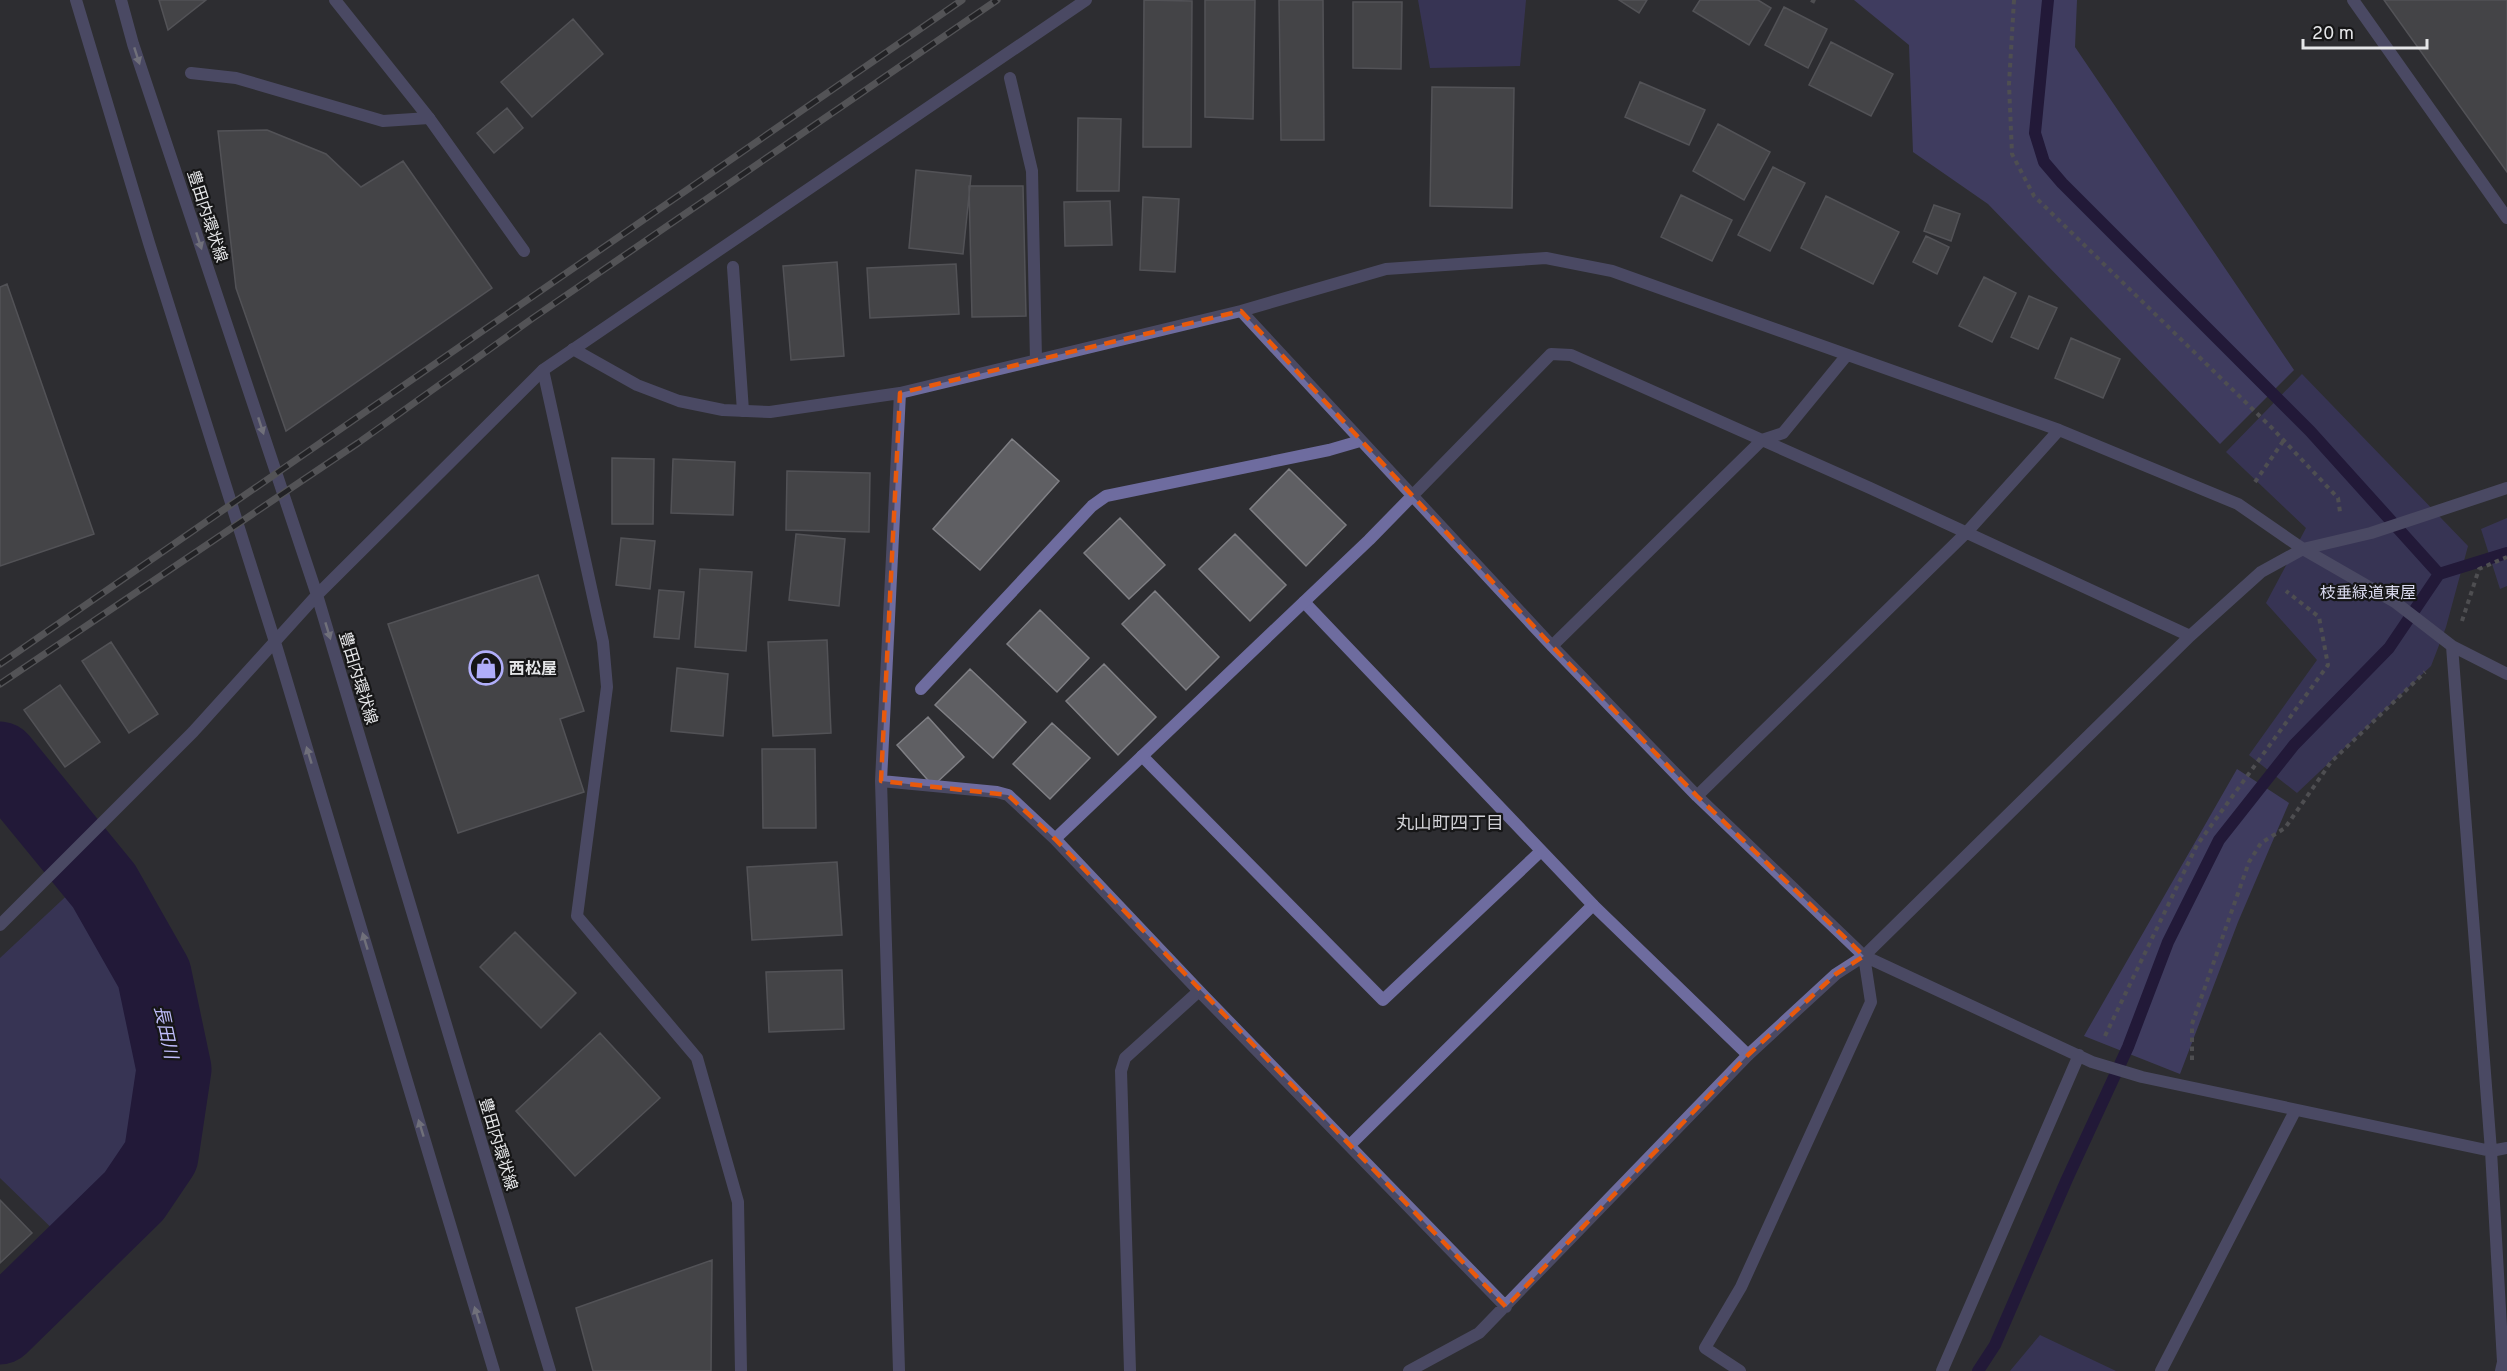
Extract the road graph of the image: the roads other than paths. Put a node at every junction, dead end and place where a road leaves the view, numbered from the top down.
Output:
1 (76, 0) edge
2 (121, 0) edge
3 (335, 0) edge
4 (1086, 0) edge
5 (2353, 0) edge
6 (191, 73) dead end
7 (1010, 78) dead end
8 (429, 118) junction
9 (2507, 219) edge
10 (524, 251) dead end
11 (733, 267) dead end
12 (1241, 311) junction
13 (573, 350) junction
14 (1847, 356) junction
15 (1036, 360) junction
16 (543, 370) junction
17 (900, 393) junction
18 (743, 411) junction
19 (2059, 430) junction
20 (1762, 440) junction
21 (1360, 441) junction
22 (2507, 488) edge
23 (1410, 496) junction
24 (1967, 532) junction
25 (2303, 549) junction
26 (317, 595) junction
27 (1304, 602) junction
28 (2190, 636) junction
29 (275, 642) junction
30 (1552, 646) junction
31 (2452, 646) junction
32 (2507, 674) edge
33 (921, 689) dead end
34 (1142, 756) junction
35 (881, 781) junction
36 (1697, 796) junction
37 (1055, 839) junction
38 (1541, 851) junction
39 (1593, 905) junction
40 (0, 925) edge
41 (1864, 956) junction
42 (1199, 991) junction
43 (1748, 1055) junction
44 (2079, 1055) junction
45 (2295, 1111) junction
46 (1350, 1145) junction
47 (2507, 1148) edge
48 (2491, 1151) junction
49 (1506, 1307) junction
50 (494, 1371) edge
51 (550, 1371) edge
52 (741, 1371) edge
53 (899, 1371) edge
54 (1130, 1371) edge
55 (1409, 1371) edge
56 (1740, 1371) edge
57 (1942, 1371) edge
58 (2161, 1371) edge
59 (2501, 1371) edge

1 - 29 street
2 -> 26 street, 豊田内環状線
3 - 8 street
4 - 13 street
5 - 9 street
6 - 8 street
7 - 15 street
8 - 10 street
11 - 18 street
12 - 14 street
12 - 15 street
12 - 21 street
13 - 16 street
13 - 18 street
14 - 19 street
14 - 20 street
15 - 17 street
16 - 26 street
16 - 52 street
17 - 18 street
17 - 35 street
19 - 24 street
19 - 25 street
20 - 23 street
20 - 24 street
20 - 30 street
21 - 23 street
21 - 33 street
22 - 25 street
23 - 27 street
23 - 30 street
24 - 28 street
24 - 36 street
25 - 28 street
25 - 31 street
26 - 29 street
26 -> 51 street, 豊田内環状線
27 - 34 street
27 - 38 street
28 - 41 street
29 - 40 street
50 -> 29 street
30 - 36 street
31 - 32 street
31 - 48 street
34 - 37 street
34 - 38 street
35 - 37 street
35 - 53 street
36 - 41 street
37 - 42 street
38 - 39 street
39 - 43 street
39 - 46 street
41 - 43 street
41 - 44 street
41 - 56 street
42 - 46 street
42 - 54 street
43 - 49 street
44 - 45 street
44 - 57 street
45 - 48 street
45 - 58 street
46 - 49 street
47 - 48 street
48 - 59 street
49 - 55 street

